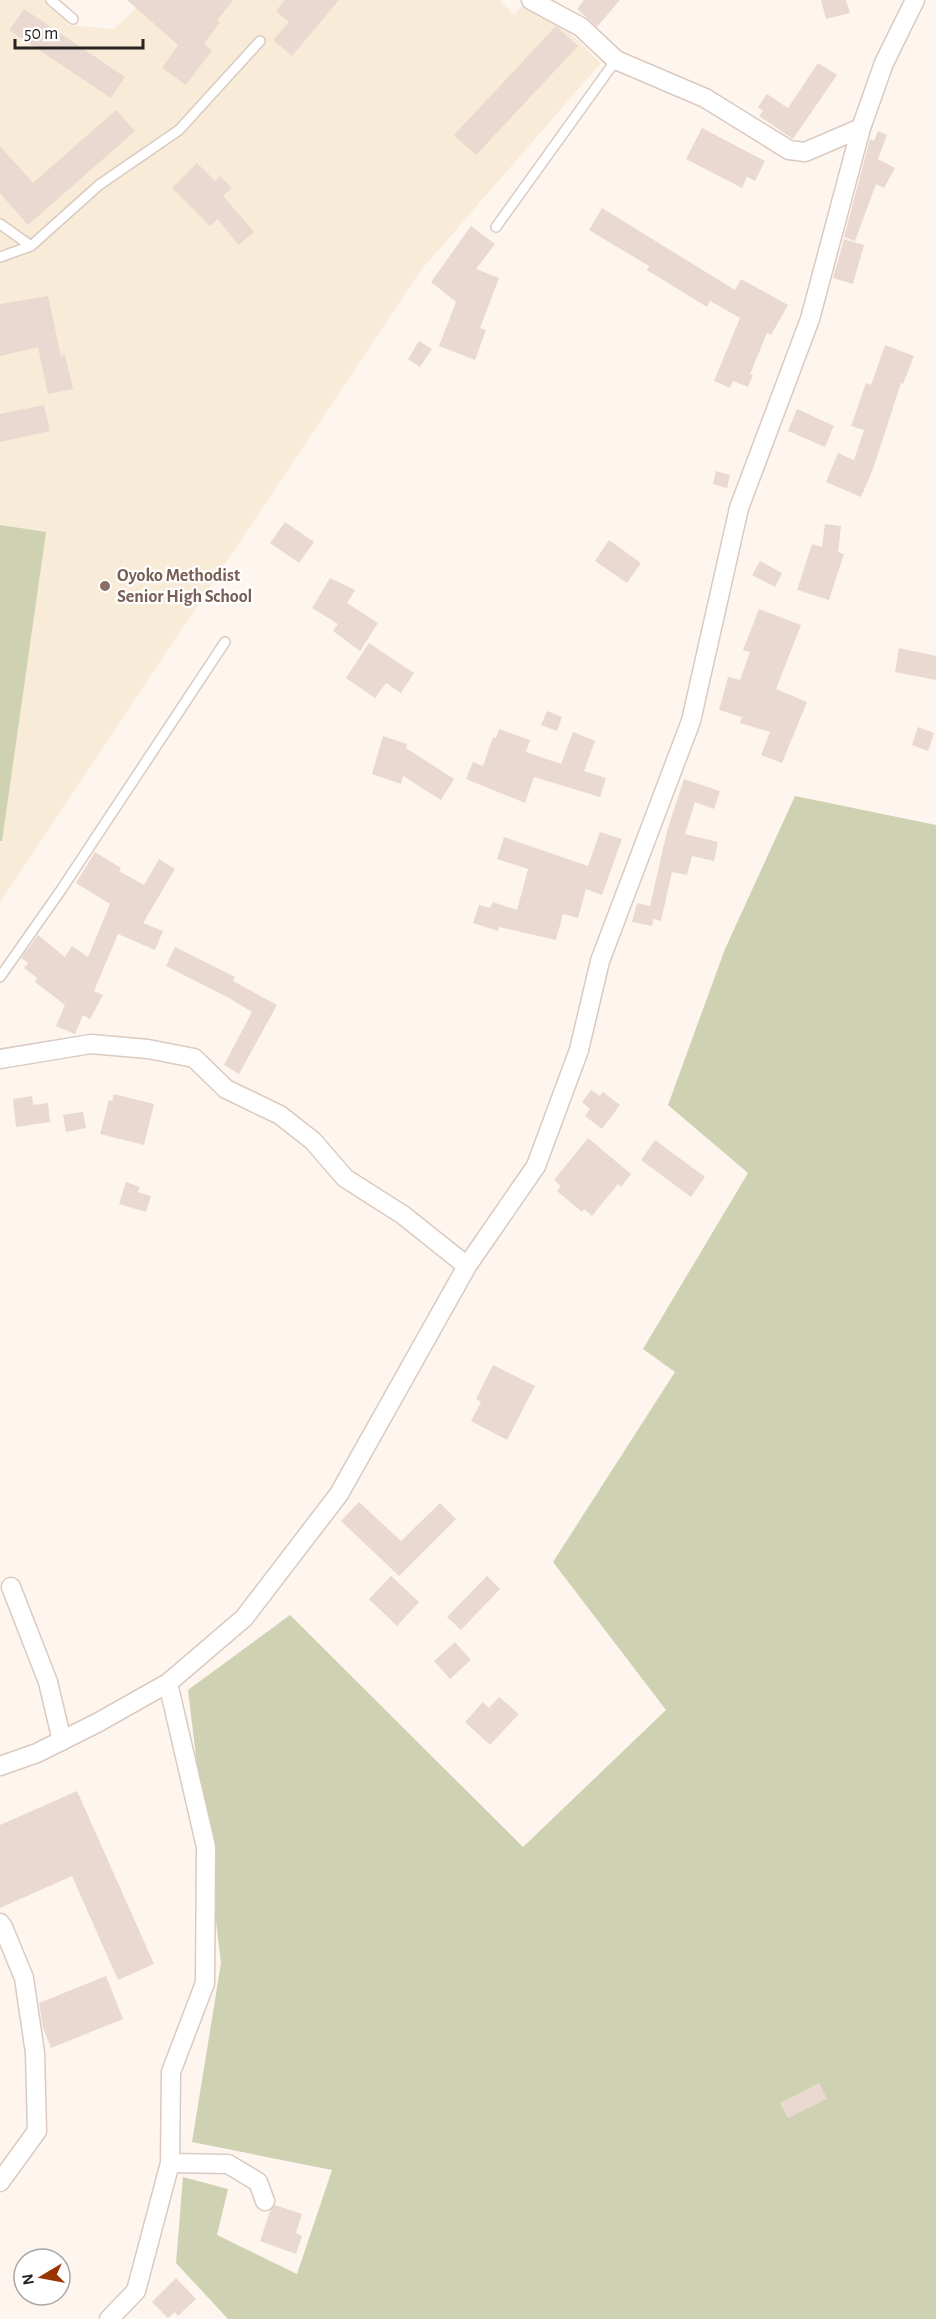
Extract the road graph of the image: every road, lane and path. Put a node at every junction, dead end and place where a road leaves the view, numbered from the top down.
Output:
1 (51, 0) edge
2 (531, 0) edge
3 (915, 0) edge
4 (73, 19) dead end
5 (260, 41) dead end
6 (616, 60) junction
7 (861, 128) junction
8 (0, 224) edge
9 (496, 227) dead end
10 (31, 246) junction
11 (0, 257) edge
12 (225, 642) dead end
13 (0, 977) edge
14 (0, 1059) edge
15 (467, 1266) junction
16 (11, 1587) dead end
17 (168, 1683) junction
18 (62, 1741) junction
19 (0, 1766) edge
20 (0, 1923) edge
21 (170, 2163) junction
22 (0, 2182) edge
23 (265, 2201) dead end
24 (110, 2319) edge

1 - 4 lane
2 - 6 street
3 - 7 street
5 - 10 lane
6 - 7 street
6 - 9 lane
7 - 15 street
8 - 10 lane
10 - 11 lane
12 - 13 lane
14 - 15 street
15 - 17 street
16 - 18 street
17 - 18 street
17 - 21 street
18 - 19 street
20 - 22 street
21 - 23 street
21 - 24 street

